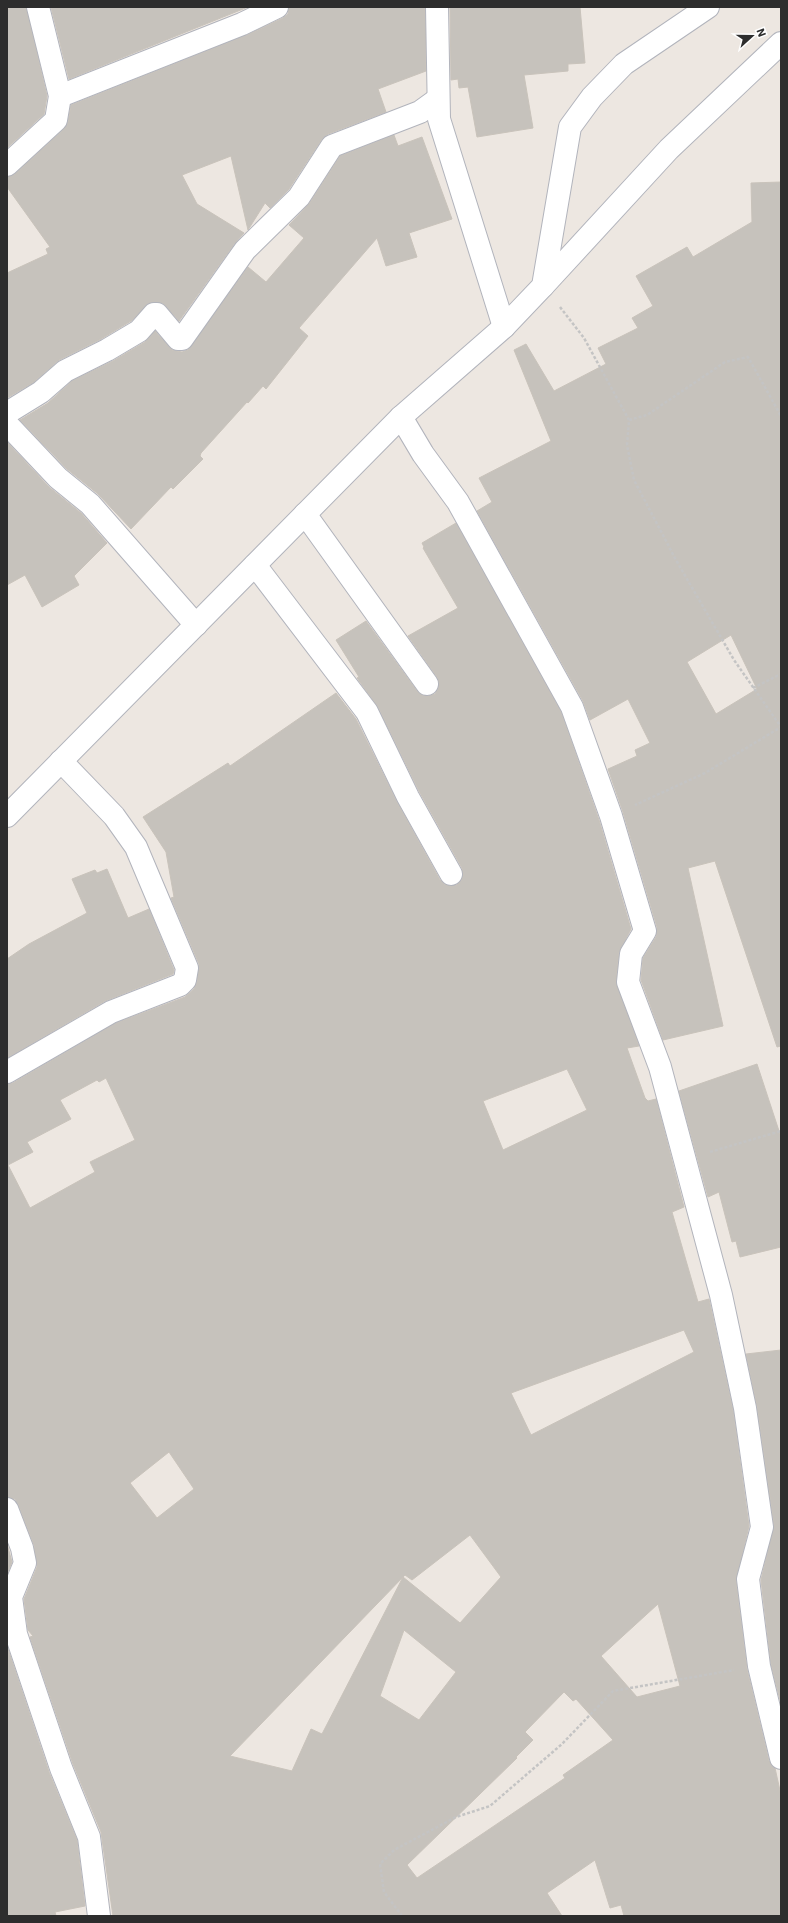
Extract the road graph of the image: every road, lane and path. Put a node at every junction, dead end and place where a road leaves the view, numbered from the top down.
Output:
1 (38, 7) edge
2 (277, 7) edge
3 (436, 7) edge
4 (708, 7) edge
5 (781, 43) edge
6 (60, 96) junction
7 (438, 99) junction
8 (7, 165) edge
9 (543, 286) junction
10 (504, 327) junction
11 (7, 413) edge
12 (781, 416) edge
13 (402, 417) junction
14 (629, 420) junction
15 (7, 424) edge
16 (305, 514) junction
17 (255, 565) junction
18 (196, 625) junction
19 (781, 674) edge
20 (428, 684) dead end
21 (753, 688) junction
22 (61, 761) junction
23 (7, 816) edge
24 (611, 816) junction
25 (451, 874) dead end
26 (7, 1072) edge
27 (781, 1131) edge
28 (684, 1159) junction
29 (7, 1509) edge
30 (759, 1666) junction
31 (781, 1758) edge
32 (99, 1916) edge
33 (402, 1916) edge

1 - 6 street
2 - 6 street
3 - 7 street
4 - 9 street
5 - 9 street
6 - 8 street
7 - 10 street
7 - 11 street
9 - 10 street
9 - 14 path
10 - 13 street
12 - 14 path
13 - 16 street
13 - 24 street
14 - 21 path
15 - 18 street
16 - 17 street
16 - 20 street
17 - 18 street
17 - 25 street
18 - 22 street
19 - 21 path
21 - 24 path
22 - 23 street
22 - 26 street
24 - 28 street
27 - 28 path
28 - 30 street
29 - 32 street
30 - 31 street
30 - 33 path

